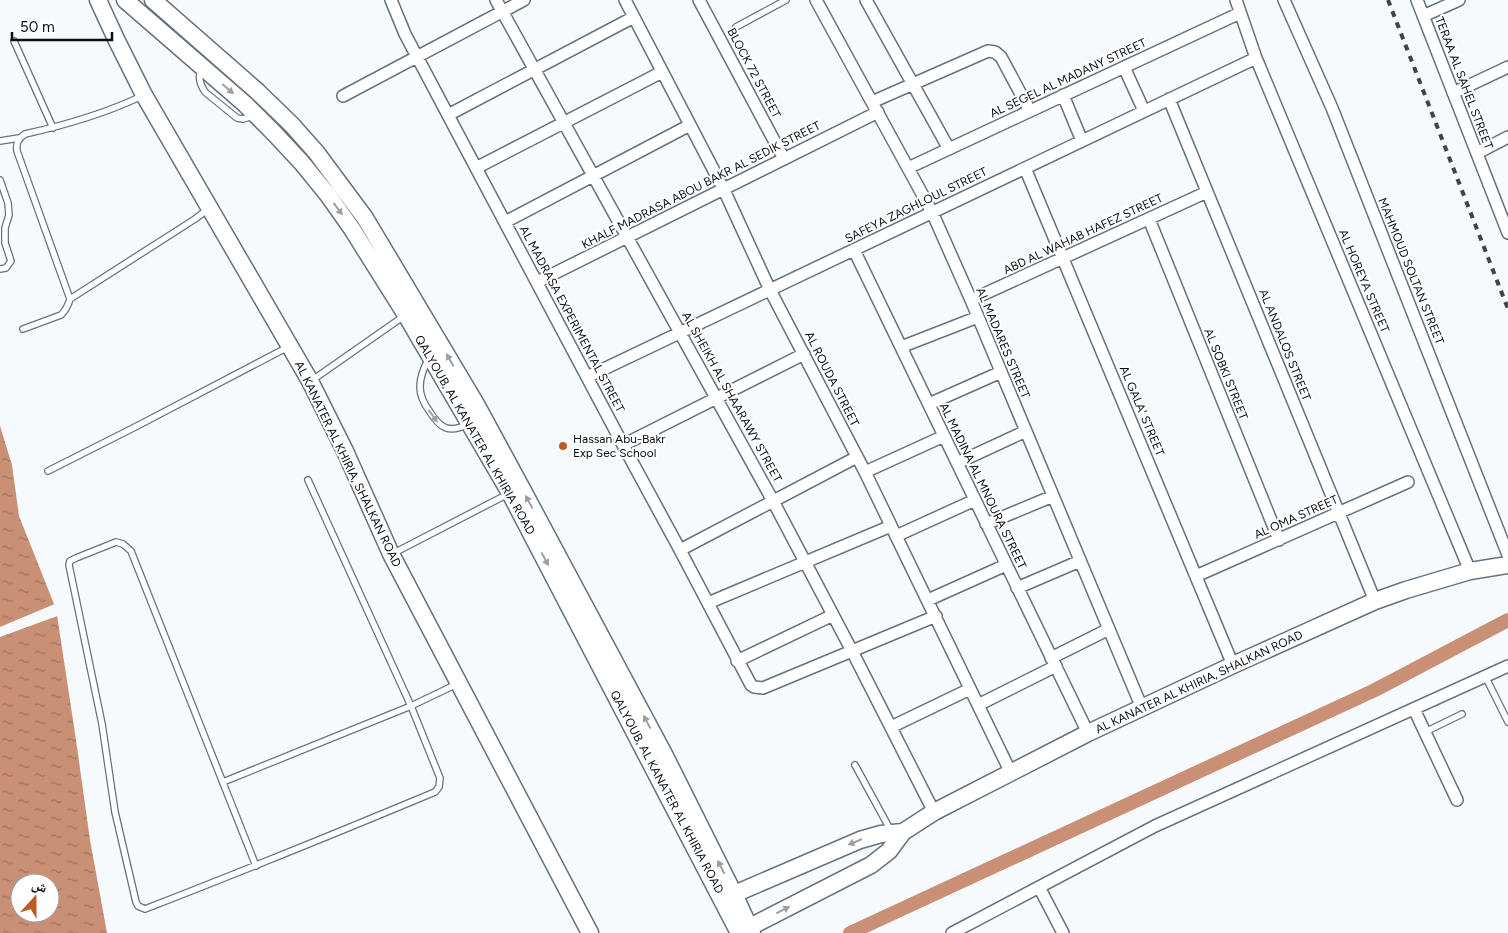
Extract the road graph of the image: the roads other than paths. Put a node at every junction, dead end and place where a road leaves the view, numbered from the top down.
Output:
1 (98, 0) edge
2 (125, 0) edge
3 (153, 0) edge
4 (391, 0) edge
5 (496, 0) edge
6 (524, 0) edge
7 (625, 0) edge
8 (699, 0) edge
9 (786, 0) edge
10 (816, 0) edge
11 (866, 0) edge
12 (1236, 0) edge
13 (1284, 0) edge
14 (1417, 0) edge
15 (1459, 0) edge
16 (502, 12) junction
17 (1240, 13) junction
18 (1423, 16) junction
19 (634, 17) junction
20 (736, 27) dead end
21 (14, 40) dead end
22 (215, 54) junction
23 (417, 56) junction
24 (1256, 58) junction
25 (202, 67) junction
26 (1124, 67) junction
27 (1508, 67) edge
28 (535, 70) junction
29 (662, 72) junction
30 (913, 84) junction
31 (1453, 92) junction
32 (144, 95) junction
33 (1063, 95) junction
34 (343, 96) dead end
35 (1169, 99) junction
36 (875, 107) junction
37 (1030, 111) junction
38 (1144, 111) junction
39 (448, 115) junction
40 (564, 123) junction
41 (690, 124) junction
42 (53, 128) junction
43 (1508, 137) edge
44 (19, 138) junction
45 (0, 141) edge
46 (1082, 141) junction
47 (949, 148) junction
48 (1477, 153) junction
49 (784, 158) junction
50 (476, 168) junction
51 (908, 168) junction
52 (1025, 168) junction
53 (594, 175) junction
54 (0, 180) edge
55 (724, 190) junction
56 (1207, 192) junction
57 (209, 207) junction
58 (932, 212) junction
59 (1504, 213) edge
60 (1149, 219) junction
61 (505, 222) junction
62 (1508, 233) edge
63 (628, 237) junction
64 (854, 250) junction
65 (1063, 258) junction
66 (0, 269) edge
67 (537, 282) junction
68 (770, 290) junction
69 (70, 299) junction
70 (971, 300) junction
71 (412, 310) junction
72 (978, 317) junction
73 (23, 329) dead end
74 (681, 333) junction
75 (290, 346) junction
76 (901, 347) junction
77 (804, 354) junction
78 (430, 356) junction
79 (1001, 372) junction
80 (587, 377) junction
81 (310, 381) junction
82 (717, 398) junction
83 (929, 404) junction
84 (476, 420) junction
85 (1026, 431) junction
86 (944, 436) junction
87 (623, 445) junction
88 (857, 457) junction
89 (957, 463) junction
90 (48, 471) dead end
91 (865, 472) junction
92 (308, 480) dead end
93 (1408, 482) dead end
94 (510, 493) junction
95 (1053, 496) junction
96 (975, 500) junction
97 (773, 501) junction
98 (1338, 513) junction
99 (986, 524) junction
100 (894, 531) junction
101 (1279, 540) junction
102 (680, 550) junction
103 (391, 554) junction
104 (1508, 555) edge
105 (1080, 561) junction
106 (806, 562) junction
107 (1006, 565) junction
108 (1508, 565) edge
109 (1470, 571) junction
110 (1196, 576) junction
111 (1017, 588) junction
112 (928, 600) junction
113 (1375, 601) junction
114 (708, 603) junction
115 (834, 615) junction
116 (936, 616) junction
117 (1109, 629) junction
118 (852, 651) junction
119 (737, 661) junction
120 (1053, 662) junction
121 (1233, 665) junction
122 (1508, 666) edge
123 (1485, 676) junction
124 (459, 683) junction
125 (970, 688) junction
126 (978, 705) junction
127 (411, 706) junction
128 (1142, 708) junction
129 (1414, 709) junction
130 (1462, 714) dead end
131 (1508, 722) edge
132 (891, 727) junction
133 (1425, 732) junction
134 (1088, 733) junction
135 (855, 765) dead end
136 (1011, 773) junction
137 (222, 782) junction
138 (1457, 800) dead end
139 (934, 812) junction
140 (897, 832) junction
141 (256, 866) junction
142 (1039, 887) junction
143 (729, 896) junction
144 (744, 932) edge
145 (590, 933) edge
146 (952, 933) edge
147 (1063, 933) edge

1 - 32 main road, AL KANATER AL KHIRIA, SHALKAN ROAD
2 - 25 main road, QALYOUB, AL KANATER AL KHIRIA ROAD
3 - 22 main road, QALYOUB, AL KANATER AL KHIRIA ROAD
4 - 23 street, AL MADRASA EXPERIMENTAL STREET
5 - 16 street, AL SHEIKH AL SHAARAWY STREET
6 - 16 street
7 - 19 street, AL ROUDA STREET
8 - 49 street, BLOCK 72 STREET
9 - 20 lane
10 - 36 street, AL MADARES STREET
11 - 30 street
12 - 17 street, AL HOREYA STREET
13 - 104 street, MAHMOUD SOLTAN STREET
14 - 18 street, TERAA AL SAHEL STREET
15 - 18 street
16 - 23 street
16 - 28 street, AL SHEIKH AL SHAARAWY STREET
17 - 24 street, AL HOREYA STREET
17 - 26 street, AL SEGEL AL MADANY STREET
18 - 31 street, TERAA AL SAHEL STREET
19 - 28 street
19 - 29 street, AL ROUDA STREET
21 - 42 lane
22 - 25 main road
22 - 71 main road, QALYOUB, AL KANATER AL KHIRIA ROAD
23 - 34 street
23 - 39 street, AL MADRASA EXPERIMENTAL STREET
24 - 35 street, SAFEYA ZAGHLOUL STREET
24 - 109 street, AL HOREYA STREET
25 -> 71 main road, QALYOUB, AL KANATER AL KHIRIA ROAD
26 - 33 street, AL SEGEL AL MADANY STREET
26 - 38 street
27 - 31 street
28 - 39 street
28 - 40 street, AL SHEIKH AL SHAARAWY STREET
29 - 40 street
29 - 41 street, AL ROUDA STREET
30 - 36 street, KHALF MADRASA ABOU BAKR AL SEDIK STREET
30 - 37 street, KHALF MADRASA ABOU BAKR AL SEDIK STREET
30 - 47 street
31 - 48 street, TERAA AL SAHEL STREET
32 - 42 lane
32 - 57 main road, AL KANATER AL KHIRIA, SHALKAN ROAD
33 - 37 street, AL SEGEL AL MADANY STREET
33 - 46 street
35 - 38 street, SAFEYA ZAGHLOUL STREET
35 - 56 street, AL ANDALOS STREET
36 - 49 street, KHALF MADRASA ABOU BAKR AL SEDIK STREET
36 - 51 street, AL MADARES STREET
37 - 47 street, AL SEGEL AL MADANY STREET
38 - 46 street, SAFEYA ZAGHLOUL STREET
39 - 50 street, AL MADRASA EXPERIMENTAL STREET
40 - 50 street
40 - 53 street, AL SHEIKH AL SHAARAWY STREET
41 - 53 street
41 - 55 street, AL ROUDA STREET
42 - 44 lane
43 - 48 street
44 - 45 lane
44 - 69 lane
46 - 52 street, SAFEYA ZAGHLOUL STREET
47 - 51 street, AL SEGEL AL MADANY STREET
48 - 59 street, TERAA AL SAHEL STREET
49 - 55 street, KHALF MADRASA ABOU BAKR AL SEDIK STREET
50 - 61 street, AL MADRASA EXPERIMENTAL STREET
51 - 58 street, AL MADARES STREET
52 - 58 street, SAFEYA ZAGHLOUL STREET
52 - 65 street, AL GALA' STREET
53 - 61 street
53 - 63 street, AL SHEIKH AL SHAARAWY STREET
54 - 66 lane
55 - 63 street, KHALF MADRASA ABOU BAKR AL SEDIK STREET
55 - 68 street, AL ROUDA STREET
56 - 60 street, ABD AL WAHAB HAFEZ STREET
56 - 98 street, AL ANDALOS STREET
57 - 69 lane
57 - 75 main road, AL KANATER AL KHIRIA, SHALKAN ROAD
58 - 64 street, SAFEYA ZAGHLOUL STREET
58 - 70 street, AL MADARES STREET
59 - 62 street, TERAA AL SAHEL STREET
60 - 65 street, ABD AL WAHAB HAFEZ STREET
60 - 101 street, AL SOBKI STREET
61 - 67 street, AL MADRASA EXPERIMENTAL STREET
63 - 67 street, KHALF MADRASA ABOU BAKR AL SEDIK STREET
63 - 74 street, AL SHEIKH AL SHAARAWY STREET
64 - 68 street, SAFEYA ZAGHLOUL STREET
64 - 76 street, AL MADINA AL MNOURA STREET
65 - 70 street, ABD AL WAHAB HAFEZ STREET
65 - 110 street, AL GALA' STREET
67 - 80 street, AL MADRASA EXPERIMENTAL STREET
68 - 74 street, SAFEYA ZAGHLOUL STREET
68 - 77 street, AL ROUDA STREET
69 - 73 lane
70 - 72 street, AL MADARES STREET
71 - 78 main road, QALYOUB, AL KANATER AL KHIRIA ROAD
71 - 81 lane
84 -> 71 main road, QALYOUB, AL KANATER AL KHIRIA ROAD
72 - 76 street
72 - 79 street, AL MADARES STREET
74 - 80 street, SAFEYA ZAGHLOUL STREET
74 - 82 street, AL SHEIKH AL SHAARAWY STREET
75 - 81 main road, AL KANATER AL KHIRIA, SHALKAN ROAD
75 - 90 lane
76 - 83 street, AL MADINA AL MNOURA STREET
77 - 82 street
77 - 88 street, AL ROUDA STREET
78 - 84 main road, QALYOUB, AL KANATER AL KHIRIA ROAD
78 -> 84 lane
79 - 83 street
79 - 85 street, AL MADARES STREET
80 - 87 street, AL MADRASA EXPERIMENTAL STREET
81 - 103 main road, AL KANATER AL KHIRIA, SHALKAN ROAD
82 - 87 street
82 - 97 street, AL SHEIKH AL SHAARAWY STREET
83 - 86 street, AL MADINA AL MNOURA STREET
84 - 94 main road, QALYOUB, AL KANATER AL KHIRIA ROAD
143 -> 84 main road, QALYOUB, AL KANATER AL KHIRIA ROAD
85 - 89 street
85 - 95 street, AL MADARES STREET
86 - 89 street, AL MADINA AL MNOURA STREET
86 - 91 street
87 - 102 street, AL MADRASA EXPERIMENTAL STREET
88 - 91 street, AL ROUDA STREET
88 - 97 street
89 - 96 street, AL MADINA AL MNOURA STREET
91 - 100 street, AL ROUDA STREET
92 - 127 lane
93 - 98 street, AL OMA STREET
94 - 103 lane
94 -> 143 main road, QALYOUB, AL KANATER AL KHIRIA ROAD
95 - 99 street
95 - 105 street, AL MADARES STREET
96 - 99 street, AL MADINA AL MNOURA STREET
96 - 100 street
97 - 102 street
97 - 106 street, AL SHEIKH AL SHAARAWY STREET
98 - 101 street, AL OMA STREET
98 - 113 street, AL ANDALOS STREET
99 - 107 street, AL MADINA AL MNOURA STREET
100 - 106 street
100 - 112 street, AL ROUDA STREET
101 - 110 street, AL OMA STREET
102 - 114 street, AL MADRASA EXPERIMENTAL STREET
103 - 124 main road, AL KANATER AL KHIRIA, SHALKAN ROAD
105 - 111 street
105 - 117 street, AL MADARES STREET
106 - 114 street
106 - 115 street, AL SHEIKH AL SHAARAWY STREET
107 - 111 street, AL MADINA AL MNOURA STREET
107 - 112 street
108 - 109 main road, AL KANATER AL KHIRIA, SHALKAN ROAD
109 - 113 main road, AL KANATER AL KHIRIA, SHALKAN ROAD
110 - 121 street, AL GALA' STREET
111 - 120 street, AL MADINA AL MNOURA STREET
112 - 116 street, AL ROUDA STREET
113 - 121 main road, AL KANATER AL KHIRIA, SHALKAN ROAD
114 - 119 street, AL MADRASA EXPERIMENTAL STREET
115 - 118 street, AL SHEIKH AL SHAARAWY STREET
115 - 119 street
116 - 118 street, AL MADRASA EXPERIMENTAL STREET
116 - 125 street, AL ROUDA STREET
117 - 120 street
117 - 128 street, AL MADARES STREET
118 - 119 street, AL MADRASA EXPERIMENTAL STREET
118 - 132 street, AL SHEIKH AL SHAARAWY STREET
120 - 126 street
120 - 134 street, AL MADINA AL MNOURA STREET
121 - 128 main road, AL KANATER AL KHIRIA, SHALKAN ROAD
122 - 123 street
123 - 129 street
123 - 131 lane
124 - 127 lane
124 - 145 main road, AL KANATER AL KHIRIA, SHALKAN ROAD
125 - 126 street, AL ROUDA STREET
125 - 132 street
126 - 136 street, AL ROUDA STREET
127 - 137 lane
127 - 141 lane
128 - 134 main road, AL KANATER AL KHIRIA, SHALKAN ROAD
129 - 133 street
129 - 142 street
130 - 133 lane
132 - 139 street, AL SHEIKH AL SHAARAWY STREET
133 - 138 street
134 - 136 main road, AL KANATER AL KHIRIA, SHALKAN ROAD
135 - 140 lane
136 - 139 main road, AL KANATER AL KHIRIA, SHALKAN ROAD
137 - 141 lane
137 - 141 lane
139 - 140 main road, AL KANATER AL KHIRIA, SHALKAN ROAD
140 -> 143 main road, AL KANATER AL KHIRIA, SHALKAN ROAD
144 -> 140 main road, AL KANATER AL KHIRIA, SHALKAN ROAD
142 - 146 street
142 - 147 street
143 - 144 main road, QALYOUB, AL KANATER AL KHIRIA ROAD

